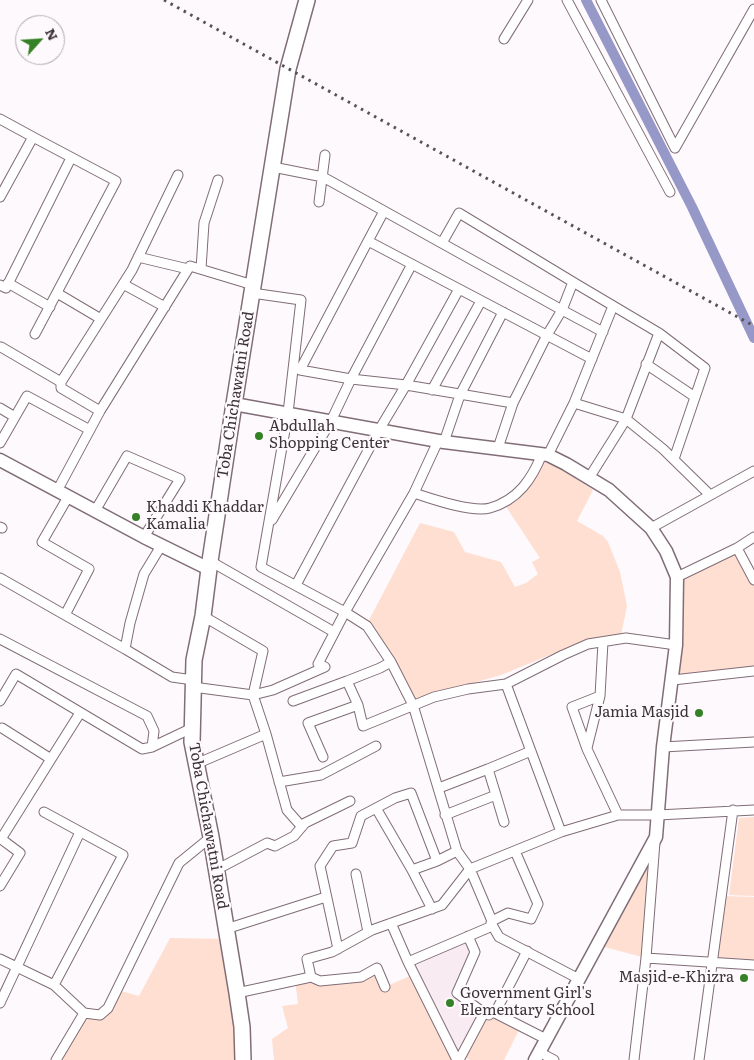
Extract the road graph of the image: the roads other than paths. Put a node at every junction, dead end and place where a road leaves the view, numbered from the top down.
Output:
1 (307, 0) edge
2 (528, 0) edge
3 (567, 0) edge
4 (601, 0) edge
5 (754, 10) edge
6 (504, 39) dead end
7 (0, 119) edge
8 (33, 137) junction
9 (325, 155) dead end
10 (71, 158) junction
11 (273, 167) junction
12 (178, 175) dead end
13 (323, 177) junction
14 (218, 180) dead end
15 (670, 192) dead end
16 (0, 197) edge
17 (320, 202) dead end
18 (384, 211) junction
19 (368, 241) junction
20 (442, 243) junction
21 (138, 257) junction
22 (412, 264) junction
23 (201, 269) junction
24 (188, 270) junction
25 (573, 282) junction
26 (4, 284) edge
27 (123, 284) junction
28 (252, 289) junction
29 (459, 289) junction
30 (57, 293) junction
31 (481, 300) junction
32 (613, 306) junction
33 (50, 307) junction
34 (165, 307) junction
35 (562, 310) junction
36 (503, 312) junction
37 (101, 319) junction
38 (603, 332) junction
39 (659, 333) junction
40 (35, 334) dead end
41 (547, 335) junction
42 (1, 347) edge
43 (592, 359) junction
44 (646, 364) junction
45 (296, 370) junction
46 (351, 378) junction
47 (61, 382) junction
48 (406, 385) junction
49 (432, 390) junction
50 (460, 395) junction
51 (695, 396) junction
52 (574, 402) junction
53 (512, 403) junction
54 (234, 404) junction
55 (0, 408) edge
56 (100, 411) junction
57 (288, 414) junction
58 (15, 417) junction
59 (626, 419) junction
60 (331, 421) junction
61 (90, 430) junction
62 (379, 430) junction
63 (441, 442) junction
64 (0, 443) edge
65 (498, 448) junction
66 (545, 454) junction
67 (674, 459) junction
68 (0, 460) edge
69 (754, 471) edge
70 (589, 478) junction
71 (414, 493) junction
72 (62, 494) junction
73 (709, 494) junction
74 (95, 511) junction
75 (269, 524) junction
76 (652, 528) junction
77 (144, 537) junction
78 (754, 537) edge
79 (161, 546) junction
80 (737, 548) junction
81 (209, 565) junction
82 (677, 577) junction
83 (0, 578) edge
84 (754, 580) edge
85 (296, 585) junction
86 (346, 612) junction
87 (65, 615) junction
88 (204, 616) junction
89 (334, 632) junction
90 (0, 639) edge
91 (603, 642) junction
92 (676, 645) junction
93 (125, 649) junction
94 (391, 662) junction
95 (754, 671) edge
96 (673, 680) junction
97 (347, 681) junction
98 (193, 684) junction
99 (506, 684) junction
100 (253, 695) junction
101 (600, 696) junction
102 (0, 701) edge
103 (294, 701) dead end
104 (358, 705) junction
105 (413, 705) junction
106 (80, 712) junction
107 (192, 728) junction
108 (1, 729) edge
109 (266, 734) junction
110 (754, 742) edge
111 (376, 746) dead end
112 (152, 747) junction
113 (663, 747) junction
114 (586, 749) junction
115 (531, 751) junction
116 (323, 757) dead end
117 (51, 759) junction
118 (196, 764) junction
119 (488, 769) junction
120 (279, 782) junction
121 (438, 788) junction
122 (496, 795) junction
123 (350, 801) dead end
124 (376, 808) junction
125 (733, 810) junction
126 (754, 810) edge
127 (44, 812) dead end
128 (445, 815) junction
129 (658, 815) junction
130 (618, 816) junction
131 (504, 822) dead end
132 (302, 827) junction
133 (80, 832) junction
134 (561, 832) junction
135 (211, 837) junction
136 (656, 837) junction
137 (1, 838) edge
138 (515, 850) junction
139 (457, 851) junction
140 (437, 861) junction
141 (470, 869) junction
142 (216, 870) junction
143 (412, 870) junction
144 (356, 874) dead end
145 (0, 886) edge
146 (326, 897) junction
147 (432, 909) junction
148 (491, 922) junction
149 (392, 923) junction
150 (226, 929) junction
151 (368, 932) junction
152 (468, 936) junction
153 (338, 949) junction
154 (527, 951) junction
155 (646, 958) junction
156 (0, 959) edge
157 (408, 962) junction
158 (713, 962) junction
159 (754, 965) edge
160 (17, 968) junction
161 (311, 977) junction
162 (579, 979) junction
163 (54, 985) junction
164 (385, 988) dead end
165 (237, 993) junction
166 (0, 1003) edge
167 (484, 1012) junction
168 (84, 1013) junction
169 (495, 1013) junction
170 (546, 1039) junction
171 (537, 1056) edge
172 (56, 1060) edge
173 (243, 1060) edge
174 (458, 1060) edge
175 (554, 1060) edge
176 (634, 1060) edge
177 (699, 1060) edge

1 - 11 main road, Toba Chichawatni Road
2 - 6 street
3 - 15 street
4 - 5 street
7 - 8 street
8 - 10 street
8 - 16 street
9 - 13 street
10 - 26 street
10 - 30 street
11 - 13 street
11 - 28 main road, Toba Chichawatni Road
12 - 21 street
13 - 17 street
13 - 18 street
14 - 23 street
18 - 19 street
18 - 20 street
19 - 22 street
19 - 45 street
20 - 25 street
20 - 35 street
21 - 24 street
21 - 27 street
22 - 29 street
22 - 46 street
23 - 24 street
23 - 28 street
24 - 34 street
25 - 32 street
25 - 35 street
26 - 33 street
27 - 34 street
27 - 37 street
28 - 45 street
28 - 54 main road, Toba Chichawatni Road
29 - 31 street
29 - 48 street
30 - 33 street
30 - 37 street
31 - 36 street
31 - 49 street
32 - 38 street
32 - 39 street
33 - 40 street
34 - 56 street
35 - 38 street
35 - 41 street
36 - 41 street
36 - 50 street
37 - 47 street
38 - 43 street
39 - 44 street
39 - 51 street
41 - 43 street
41 - 53 street
42 - 47 street
43 - 52 street
44 - 51 street
44 - 59 street
45 - 46 street
45 - 57 street
46 - 48 street
46 - 60 street
47 - 56 street
48 - 49 street
48 - 62 street
49 - 50 street
50 - 53 street
50 - 63 street
51 - 67 street
52 - 59 street
52 - 66 street
53 - 65 street
54 - 57 street
54 - 81 main road, Toba Chichawatni Road
55 - 58 street
56 - 61 street
57 - 60 street
57 - 75 street
58 - 61 street
58 - 64 street
59 - 67 street
59 - 70 street
60 - 62 street
60 - 75 street
61 - 72 street
62 - 63 street
62 - 85 street
63 - 65 street
63 - 71 street
65 - 66 street
66 - 70 street
66 - 71 street
67 - 73 street
68 - 72 street
69 - 73 street
70 - 76 street
71 - 86 street
72 - 74 street
72 - 87 street
73 - 76 street
74 - 77 street
74 - 77 street
75 - 85 street
76 - 82 street
77 - 79 street
78 - 80 street
79 - 81 street
79 - 93 street
80 - 82 street
80 - 84 street
81 - 88 main road, Toba Chichawatni Road
81 - 89 street
82 - 92 street
83 - 87 street
85 - 86 street
86 - 89 street
86 - 94 street
87 - 93 street
88 - 98 main road, Toba Chichawatni Road
88 - 100 street
89 - 100 street
90 - 112 street
91 - 92 street
91 - 99 street
91 - 101 street
92 - 96 street
93 - 98 street
94 - 97 street
94 - 105 street
95 - 96 street
96 - 113 street
97 - 103 street
97 - 104 street
98 - 100 street
98 - 107 main road, Toba Chichawatni Road
99 - 105 street
99 - 115 street
100 - 109 street
101 - 114 street
101 - 114 street
102 - 106 street
104 - 105 street
104 - 116 street
105 - 121 street
106 - 112 street
106 - 117 street
107 - 112 street
107 - 118 main road, Toba Chichawatni Road
108 - 117 street
109 - 118 street
109 - 120 street
110 - 113 street
111 - 120 street
113 - 129 street
114 - 130 street
115 - 119 street
115 - 134 street
117 - 137 street
118 - 135 main road, Toba Chichawatni Road
119 - 121 street
119 - 122 street
120 - 132 street
121 - 128 street
122 - 128 street
122 - 131 street
123 - 132 street
124 - 140 street
124 - 143 street
124 - 146 street
125 - 126 street
125 - 129 street
125 - 158 street
127 - 133 street
128 - 139 street
129 - 130 street
129 - 136 street
130 - 134 street
132 - 142 street
133 - 160 street
133 - 163 street
134 - 138 street
135 - 142 main road, Toba Chichawatni Road
135 - 168 street
136 - 155 street
136 - 162 street
137 - 145 street
138 - 141 street
138 - 148 street
139 - 140 street
139 - 141 street
140 - 143 street
141 - 147 street
141 - 148 street
142 - 150 main road, Toba Chichawatni Road
143 - 147 street
144 - 151 street
146 - 150 street
146 - 153 street
147 - 149 street
148 - 152 street
148 - 154 street
149 - 151 street
149 - 157 street
150 - 165 main road, Toba Chichawatni Road
151 - 153 street
152 - 157 street
152 - 167 street
153 - 161 street
154 - 162 street
154 - 169 street
155 - 158 street
155 - 176 street
156 - 160 street
157 - 174 street
158 - 159 street
158 - 177 street
160 - 163 street
160 - 166 street
161 - 164 street
161 - 165 street
162 - 170 street
163 - 168 street
165 - 173 main road, Toba Chichawatni Road
167 - 169 street
167 - 174 street
168 - 172 street
169 - 170 street
170 - 171 street
171 - 175 street

